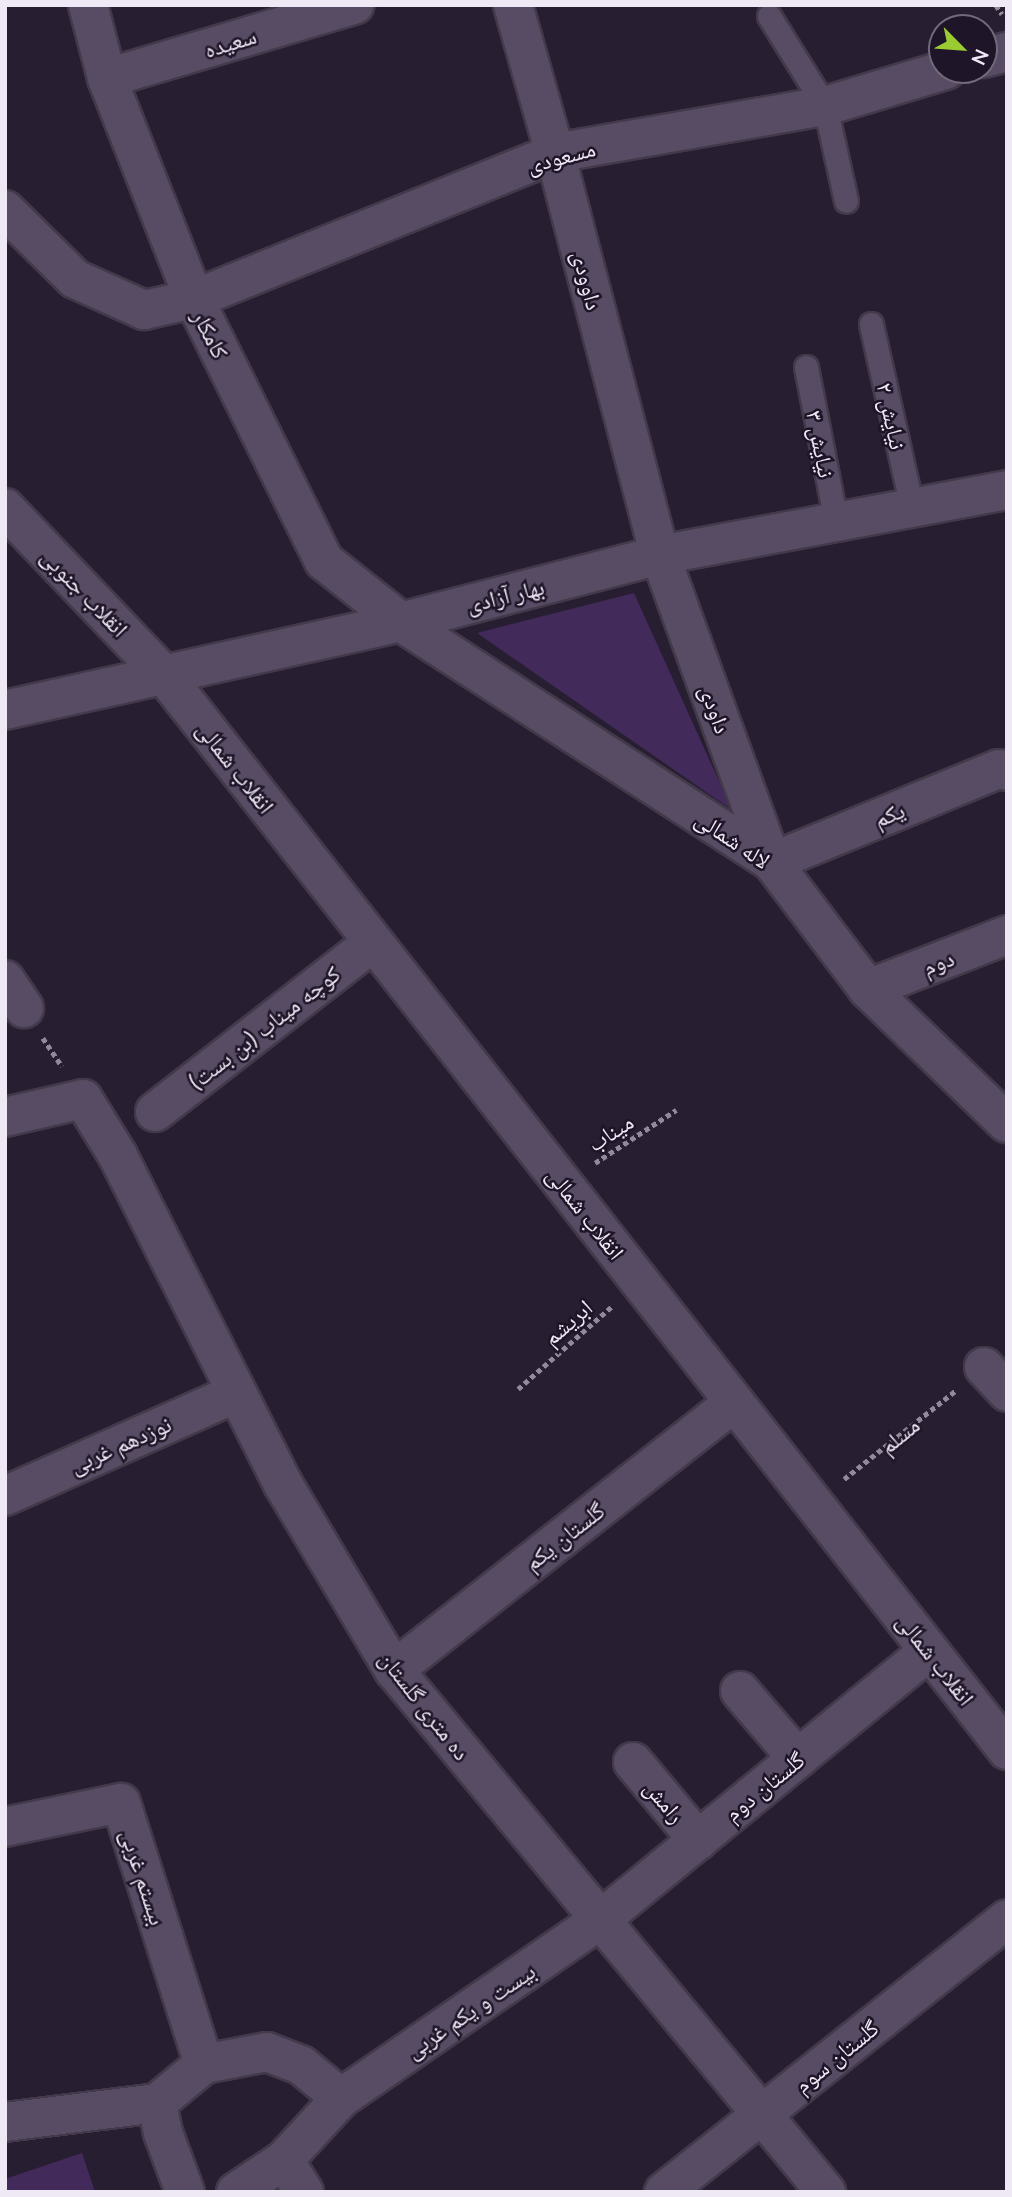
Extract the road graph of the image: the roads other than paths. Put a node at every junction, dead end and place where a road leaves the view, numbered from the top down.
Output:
1 (88, 5) edge
2 (354, 5) edge
3 (513, 5) edge
4 (769, 16) dead end
5 (928, 75) edge
6 (107, 78) junction
7 (825, 106) junction
8 (555, 153) junction
9 (846, 201) dead end
10 (5, 209) edge
11 (194, 299) junction
12 (871, 324) dead end
13 (806, 366) dead end
14 (1007, 490) edge
15 (5, 508) edge
16 (912, 508) junction
17 (836, 522) junction
18 (660, 555) junction
19 (401, 622) junction
20 (165, 676) junction
21 (5, 710) edge
22 (1007, 771) edge
23 (772, 862) junction
24 (1007, 935) edge
25 (373, 942) junction
26 (869, 989) junction
27 (155, 1112) dead end
28 (5, 1117) edge
29 (1007, 1123) edge
30 (236, 1393) junction
31 (734, 1402) junction
32 (5, 1496) edge
33 (929, 1651) junction
34 (394, 1670) junction
35 (740, 1691) dead end
36 (1007, 1750) edge
37 (798, 1759) junction
38 (633, 1762) dead end
39 (5, 1827) edge
40 (698, 1840) junction
41 (1007, 1919) edge
42 (599, 1921) junction
43 (204, 2064) junction
44 (341, 2098) junction
45 (158, 2103) junction
46 (763, 2114) junction
47 (5, 2122) edge
48 (284, 2160) junction
49 (185, 2192) edge
50 (236, 2192) edge
51 (304, 2192) edge
52 (664, 2192) edge
53 (826, 2192) edge

1 - 6 street, کامکار
2 - 6 street, سعیده
3 - 8 street, داوودی
4 - 7 lane
5 - 7 street, مسعودی
6 - 11 street, کامکار
7 - 8 street, مسعودی
7 - 9 lane
8 - 11 street, مسعودی
8 - 18 street, داوودی
10 - 11 street, مسعودی
11 - 19 street, کامکار
12 - 16 lane, نیایش ۲
13 - 17 lane, نیایش ۳
14 - 16 street, بهار آزادی
15 - 20 street, انقلاب جنوبی
16 - 17 street, بهار آزادی
17 - 18 street, بهار آزادی
18 - 19 street, بهار آزادی
18 - 23 street, داودی
19 - 20 street, بهار آزادی
19 - 23 street, لاله شمالی
20 - 21 street, بهار آزادی
20 - 25 street, انقلاب شمالی
22 - 23 street, یکم
23 - 26 street, لاله شمالی
24 - 26 street, دوم
25 - 27 street, کوچه میناب (بن بست)
25 - 31 street, انقلاب شمالی
26 - 29 street, لاله شمالی
28 - 30 street, ده متری گلستان
30 - 32 street, نوزدهم غربی
30 - 34 street, ده متری گلستان
31 - 33 street, انقلاب شمالی
31 - 34 street, گلستان یکم
33 - 36 street, انقلاب شمالی
33 - 37 street, گلستان دوم
34 - 42 street, ده متری گلستان
35 - 37 street
37 - 40 street, گلستان دوم
38 - 40 street, رامش
39 - 43 street, بیستم غربی
40 - 42 street, گلستان دوم
41 - 46 street, گلستان سوم
42 - 44 street, بیست و یکم غربی
42 - 46 street, ده متری گلستان
43 - 44 street
43 - 45 street
44 - 48 street, بیست و یکم غربی
45 - 47 street
45 - 49 street
46 - 52 street, گلستان سوم
46 - 53 street, ده متری گلستان
48 - 50 street, بیست و یکم غربی
48 - 51 street

